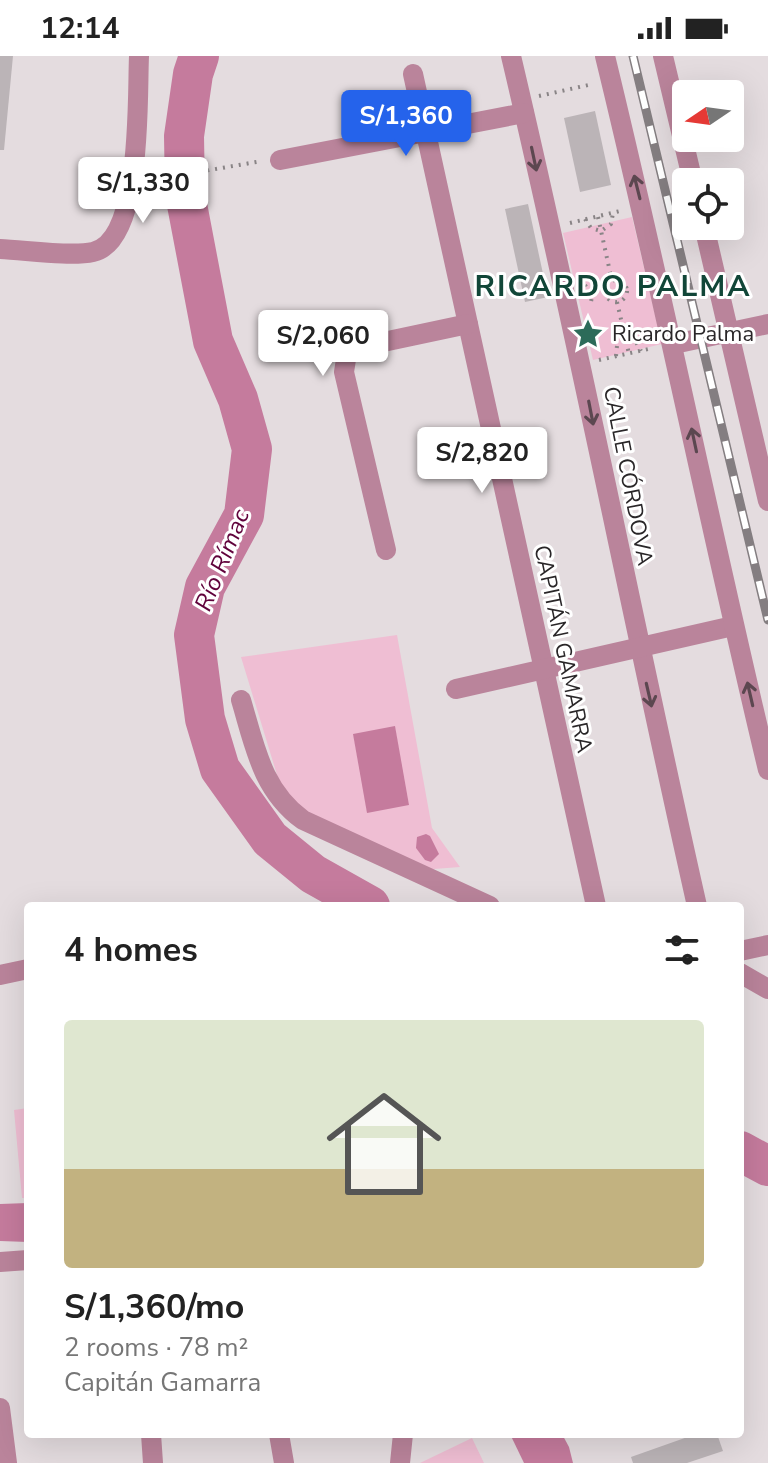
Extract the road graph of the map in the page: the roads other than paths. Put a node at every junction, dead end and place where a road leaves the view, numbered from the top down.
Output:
1 (139, 56) edge
2 (511, 56) edge
3 (605, 56) edge
4 (663, 56) edge
5 (413, 74) dead end
6 (522, 106) junction
7 (427, 131) junction
8 (280, 160) dead end
9 (690, 168) edge
10 (707, 240) edge
11 (0, 249) edge
12 (468, 324) junction
13 (768, 324) edge
14 (730, 333) junction
15 (674, 344) junction
16 (768, 501) edge
17 (386, 550) dead end
18 (733, 626) junction
19 (639, 647) junction
20 (543, 671) junction
21 (456, 689) dead end
22 (241, 700) dead end
23 (768, 770) edge
24 (481, 902) edge
25 (595, 902) edge
26 (696, 902) edge
27 (768, 945) edge
28 (744, 950) edge
29 (24, 970) edge
30 (0, 975) edge
31 (744, 975) edge
32 (768, 989) edge
33 (24, 1260) edge
34 (0, 1262) edge
35 (0, 1408) edge
36 (151, 1438) edge
37 (280, 1438) edge
38 (402, 1438) edge
39 (394, 1462) edge
40 (7, 1463) edge
41 (153, 1463) edge
42 (284, 1463) edge

1 - 11 street
2 - 6 street, CALLE CÓRDOVA
15 -> 3 street
4 - 9 street
5 - 7 street, CAPITÁN GAMARRA
6 - 7 street
6 -> 19 street, CALLE CÓRDOVA
7 - 8 street
7 - 12 street, CAPITÁN GAMARRA
10 - 14 street
12 - 17 street
12 - 20 street, CAPITÁN GAMARRA
13 - 14 street
14 - 15 street
14 - 16 street
18 -> 15 street
18 - 19 street
23 -> 18 street
19 - 20 street
19 -> 26 street, CALLE CÓRDOVA
20 - 21 street
20 - 25 street, CAPITÁN GAMARRA
22 - 24 street
27 - 28 street
29 - 30 street
31 - 32 street
33 - 34 street
35 - 40 street
36 - 41 street
37 - 42 street
38 - 39 street

